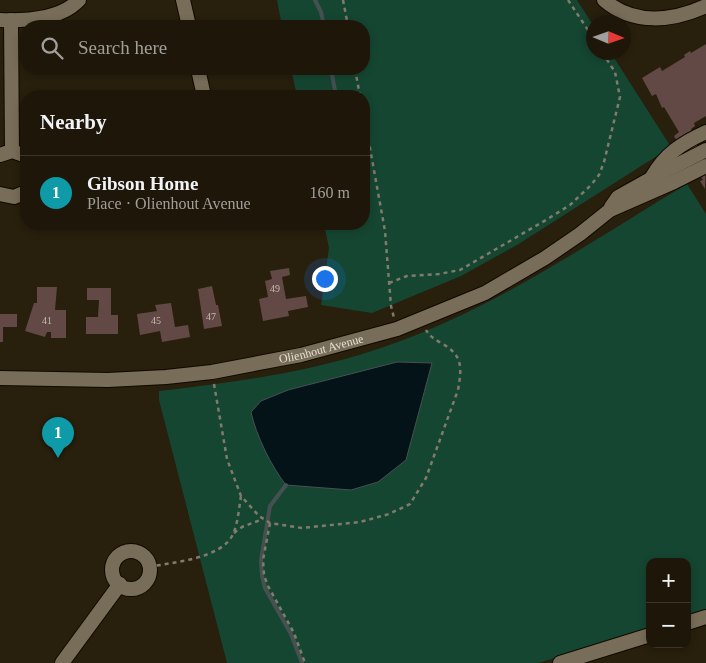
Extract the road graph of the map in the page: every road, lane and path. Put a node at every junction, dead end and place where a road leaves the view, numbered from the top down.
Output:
1 (78, 0) edge
2 (183, 0) edge
3 (343, 0) edge
4 (568, 0) edge
5 (604, 0) edge
6 (706, 6) edge
7 (5, 20) edge
8 (188, 20) edge
9 (347, 20) edge
10 (586, 27) edge
11 (607, 60) edge
12 (199, 75) edge
13 (357, 75) edge
14 (203, 90) edge
15 (359, 90) edge
16 (706, 132) edge
17 (680, 147) junction
18 (370, 148) edge
19 (706, 150) edge
20 (6, 153) edge
21 (20, 155) edge
22 (706, 166) edge
23 (673, 172) junction
24 (652, 178) junction
25 (0, 194) edge
26 (20, 196) edge
27 (610, 210) junction
28 (389, 284) junction
29 (394, 319) dead end
30 (426, 329) dead end
31 (0, 378) edge
32 (213, 382) dead end
33 (241, 496) junction
34 (263, 519) junction
35 (270, 523) junction
36 (233, 534) junction
37 (149, 567) junction
38 (120, 584) junction
39 (706, 617) edge
40 (691, 622) edge
41 (646, 636) edge
42 (62, 663) edge
43 (305, 663) edge
44 (560, 663) edge

1 - 7 street
2 - 8 street
3 - 9 path
4 - 10 path
5 - 6 street
7 - 20 street
11 - 28 path
12 - 14 street
13 - 15 path
16 - 17 street
17 - 23 street
17 - 24 street
18 - 28 path
19 - 23 street, Olienhout Avenue
20 - 21 street
22 - 23 street, Olienhout Avenue
23 - 24 street, Olienhout Avenue
23 - 27 street, Olienhout Avenue
24 - 27 street, Olienhout Avenue
25 - 26 street
27 - 31 street, Olienhout Avenue
28 - 29 path
30 - 35 path
32 - 33 path
33 - 34 path
33 - 36 path
34 - 35 path
34 - 36 path
35 - 43 path
36 - 37 path
37 - 38 street
37 - 38 street
38 - 42 street
39 - 40 street
41 - 44 street

